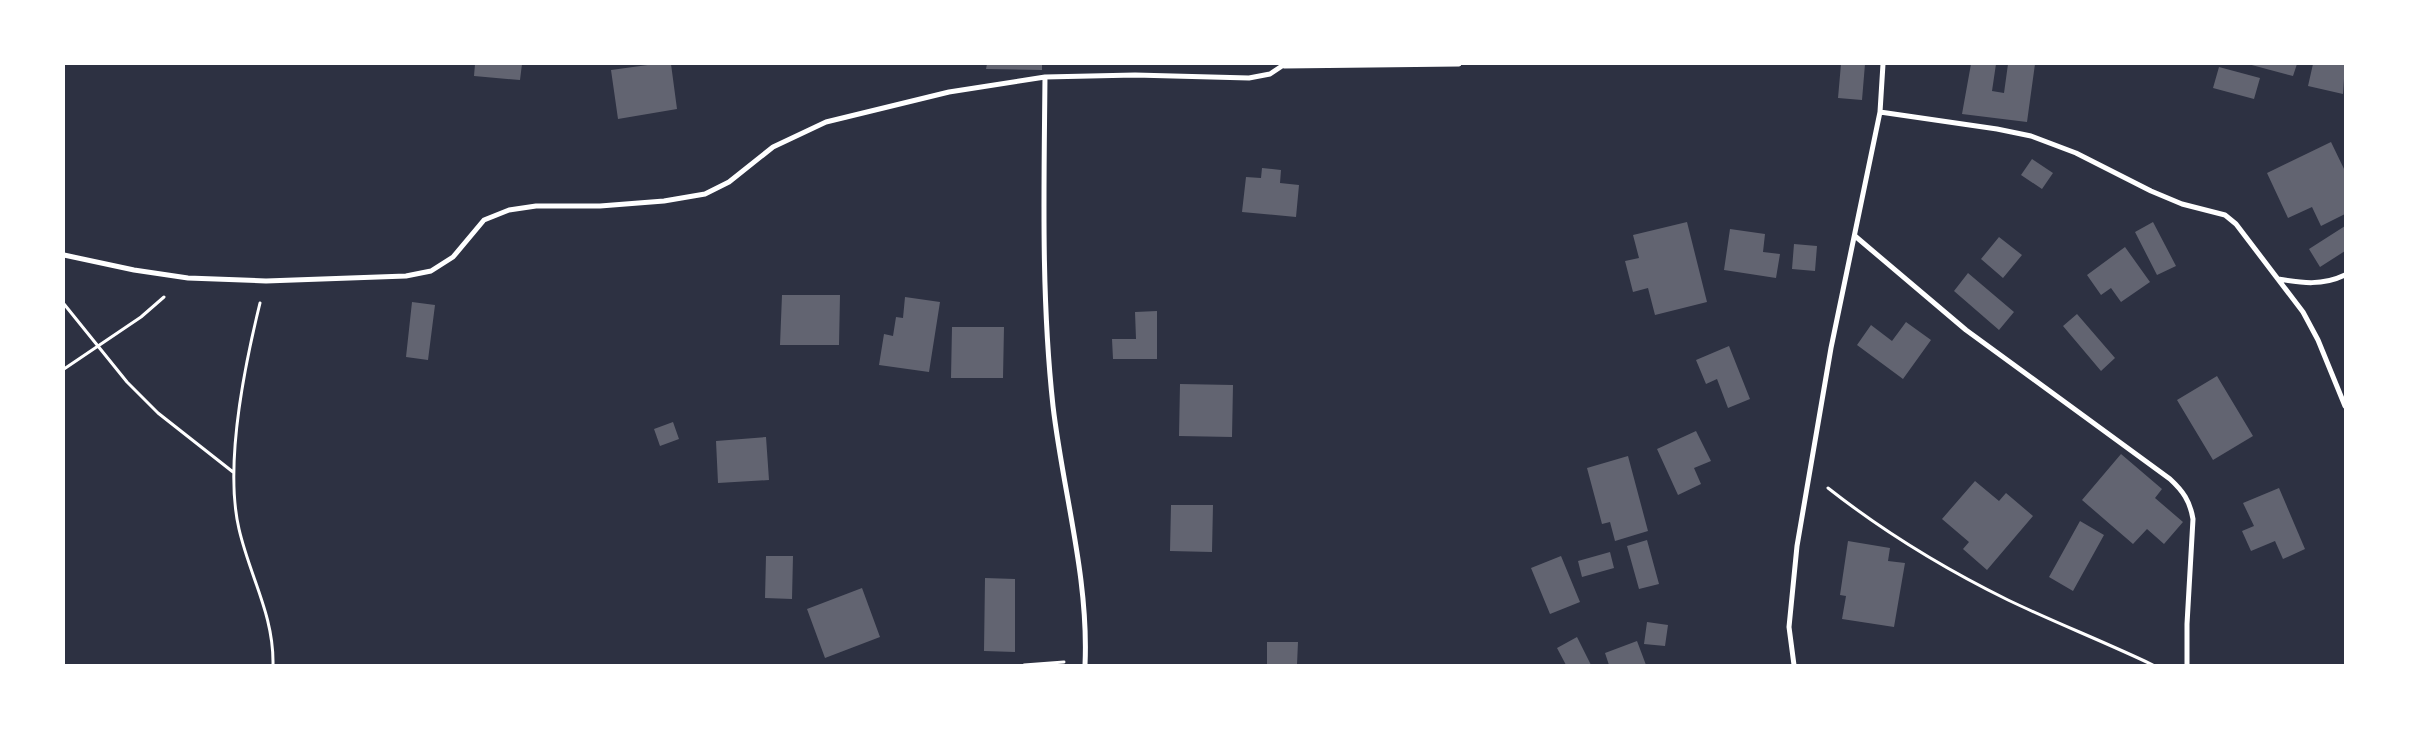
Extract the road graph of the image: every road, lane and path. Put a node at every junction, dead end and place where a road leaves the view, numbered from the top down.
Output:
1 (1459, 64) edge
2 (1883, 64) edge
3 (1285, 65) edge
4 (1046, 77) junction
5 (1880, 112) junction
6 (1855, 236) junction
7 (64, 255) edge
8 (2345, 275) edge
9 (188, 278) junction
10 (2277, 279) junction
11 (266, 281) junction
12 (64, 304) edge
13 (100, 346) junction
14 (64, 369) edge
15 (2345, 406) edge
16 (233, 472) junction
17 (1808, 472) junction
18 (1085, 663) edge
19 (273, 665) edge
20 (1024, 665) edge
21 (1794, 665) edge
22 (2153, 665) edge
23 (2186, 665) edge

1 - 3 street
2 - 5 street
3 - 4 street
4 - 11 street
4 - 18 street
5 - 6 street
5 - 10 street
6 - 17 street
6 - 23 street
7 - 9 street
8 - 10 street
9 - 11 street
9 - 13 path
10 - 15 street
11 - 16 path
12 - 13 path
13 - 14 path
13 - 16 path
16 - 19 path
17 - 21 street
17 - 22 path
18 - 20 path

